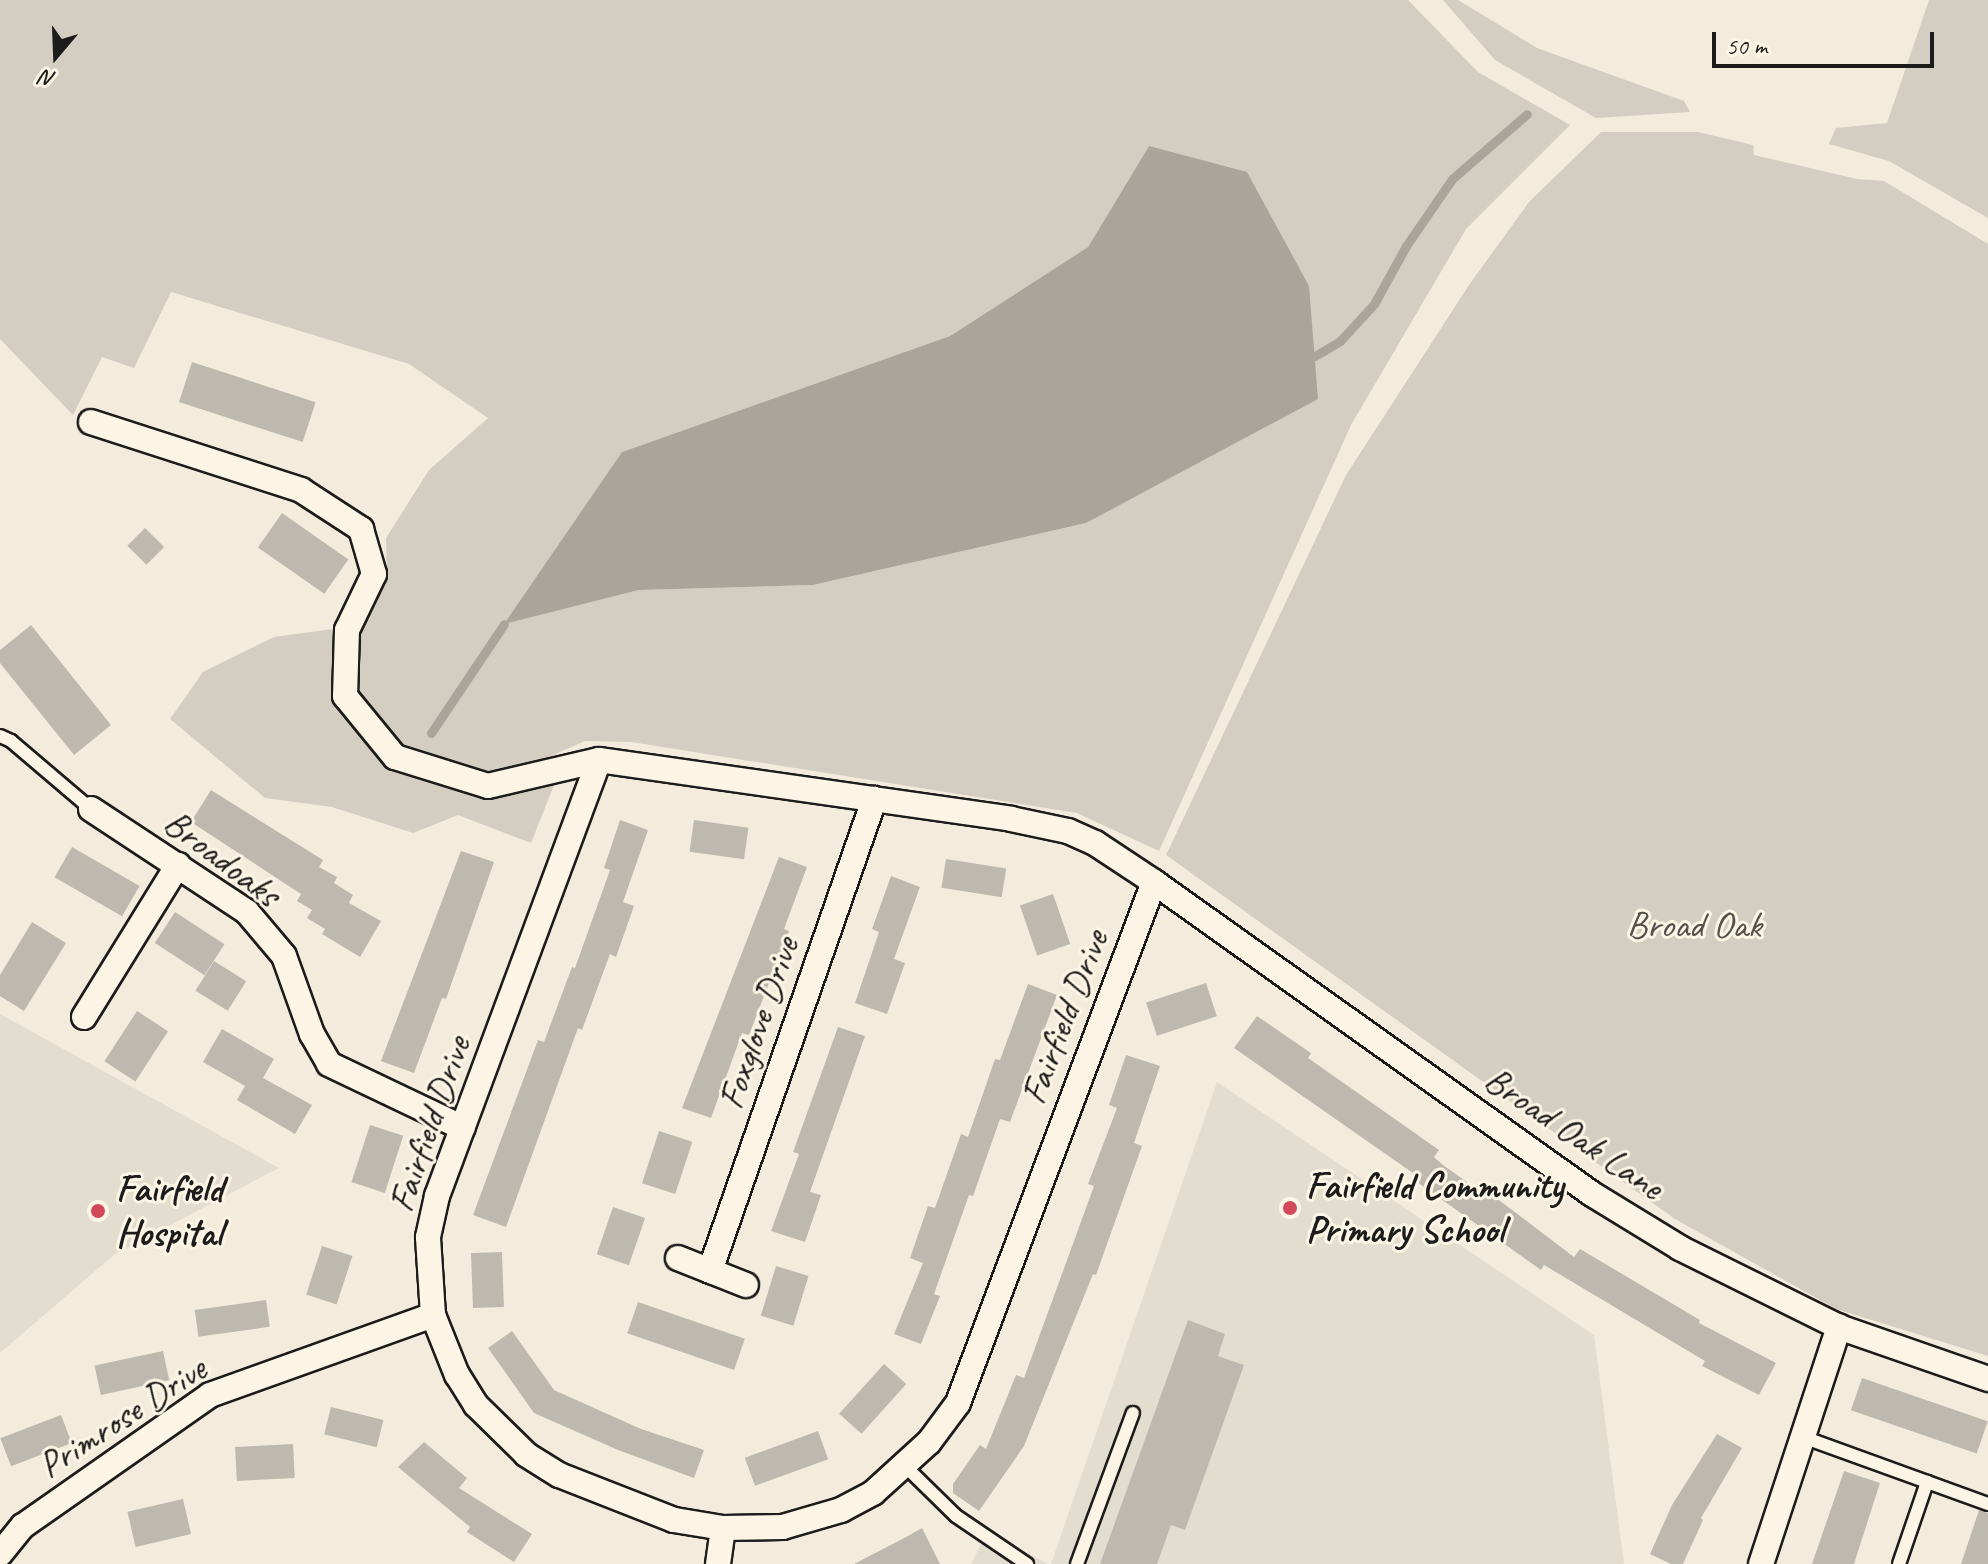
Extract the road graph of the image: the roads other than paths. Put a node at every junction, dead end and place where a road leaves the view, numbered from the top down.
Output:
1 (91, 422) dead end
2 (1, 735) edge
3 (599, 760) junction
4 (874, 799) junction
5 (91, 809) joint
6 (178, 865) junction
7 (1154, 882) junction
8 (84, 1017) dead end
9 (463, 1128) junction
10 (678, 1258) dead end
11 (710, 1271) junction
12 (746, 1285) dead end
13 (433, 1315) junction
14 (1839, 1327) junction
15 (1988, 1379) edge
16 (1133, 1413) dead end
17 (1803, 1437) junction
18 (905, 1466) junction
19 (1927, 1482) junction
20 (1988, 1504) edge
21 (723, 1528) junction
22 (0, 1554) edge
23 (718, 1564) edge
24 (1027, 1564) edge
25 (1077, 1564) edge
26 (1761, 1564) edge
27 (1899, 1564) edge

1 - 3 street
2 - 5 lane
3 - 4 street
3 - 9 street, Fairfield Drive
4 - 7 street
4 - 11 street, Foxglove Drive
5 - 6 street, Broadoaks
6 - 8 street
6 - 9 street, Broadoaks
7 - 14 street, Broad Oak Lane
7 - 18 street, Fairfield Drive
9 - 13 street, Fairfield Drive
10 - 11 street
11 - 12 street
13 - 21 street, Fairfield Drive
13 - 22 street, Primrose Drive
14 - 15 street, Broad Oak Lane
14 - 17 street
16 - 25 lane
17 - 19 lane
17 - 26 street
18 - 21 street, Fairfield Drive
18 - 24 lane
19 - 20 lane
19 - 27 lane
21 - 23 street

